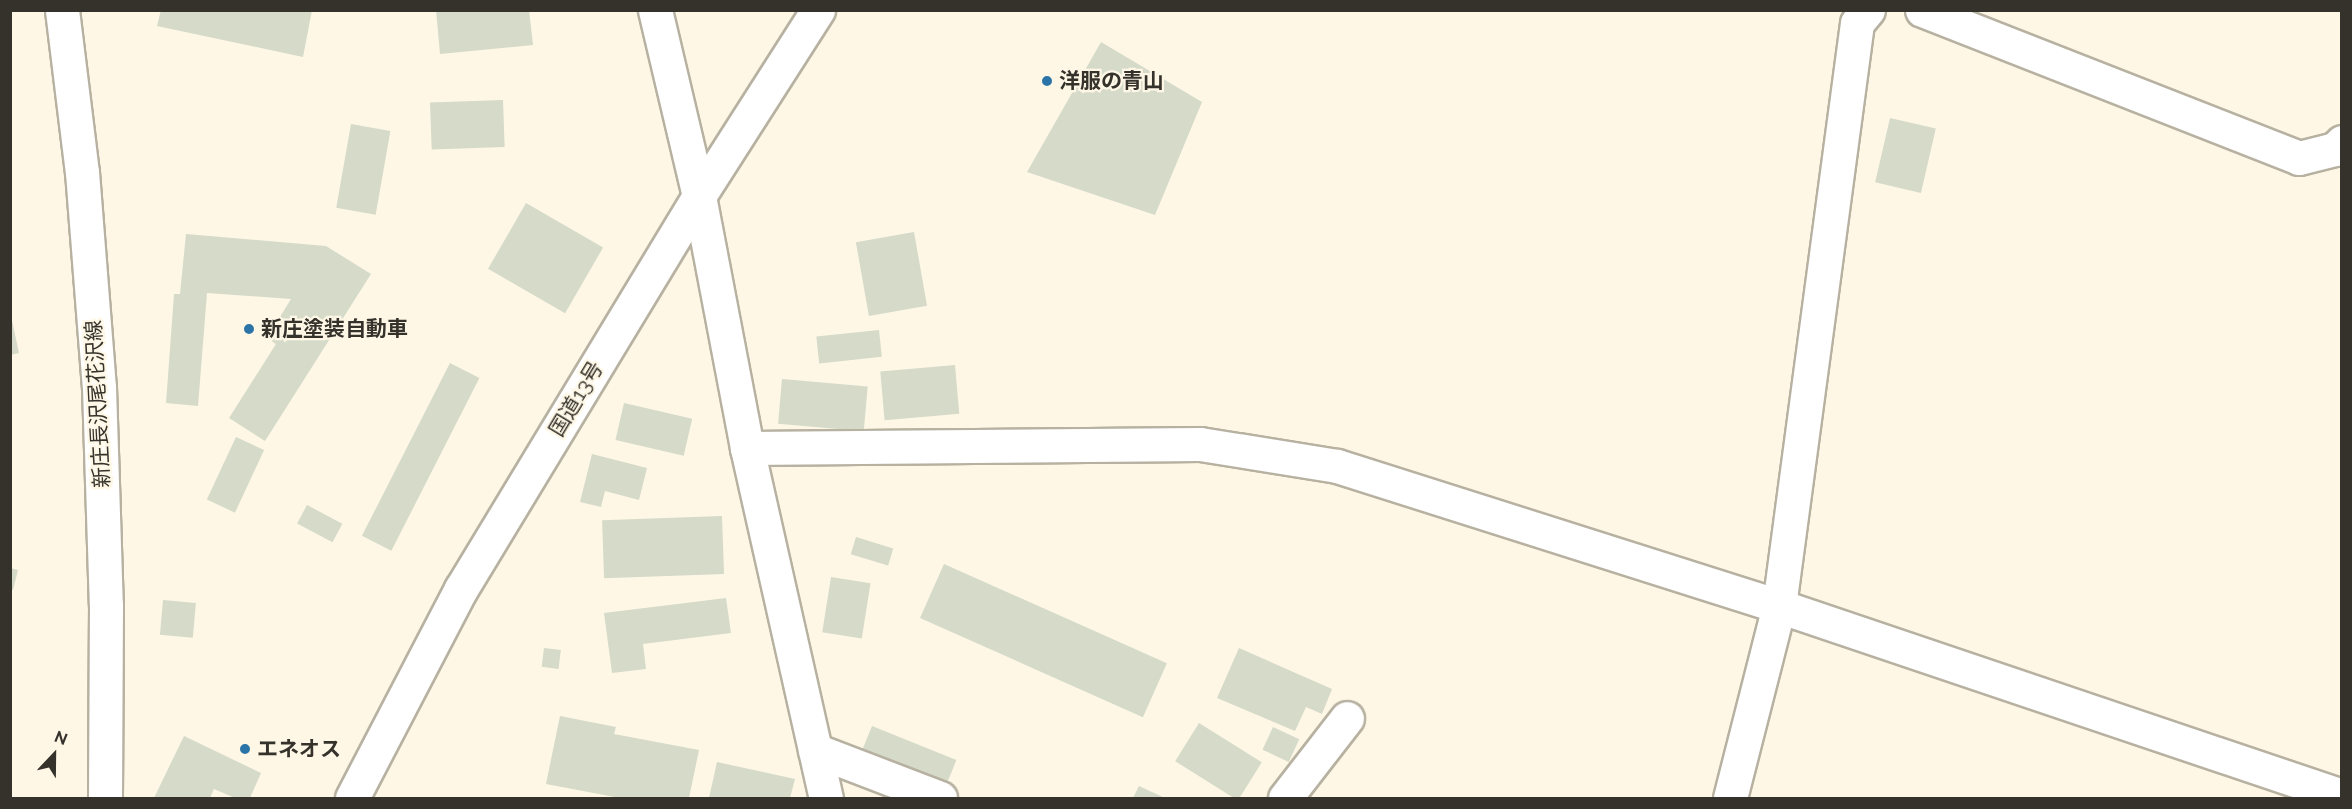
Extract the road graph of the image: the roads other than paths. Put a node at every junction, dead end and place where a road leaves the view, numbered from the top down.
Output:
1 (62, 10) edge
2 (655, 10) edge
3 (818, 10) edge
4 (1868, 10) edge
5 (1922, 10) edge
6 (2342, 142) edge
7 (699, 196) junction
8 (747, 448) junction
9 (1779, 606) junction
10 (1347, 718) dead end
11 (815, 750) junction
12 (2342, 796) edge
13 (105, 798) edge
14 (352, 798) edge
15 (826, 798) edge
16 (940, 798) edge
17 (1285, 798) edge
18 (1730, 798) edge

1 - 13 main road, 新庄長沢尾花沢線
2 - 7 main road
3 - 7 main road, 国道13号
4 - 9 main road
5 - 6 main road
7 - 8 main road
7 - 14 main road, 国道13号
8 - 9 main road
8 - 11 main road
9 - 12 main road
9 - 18 main road
10 - 17 main road
11 - 15 main road
11 - 16 main road

